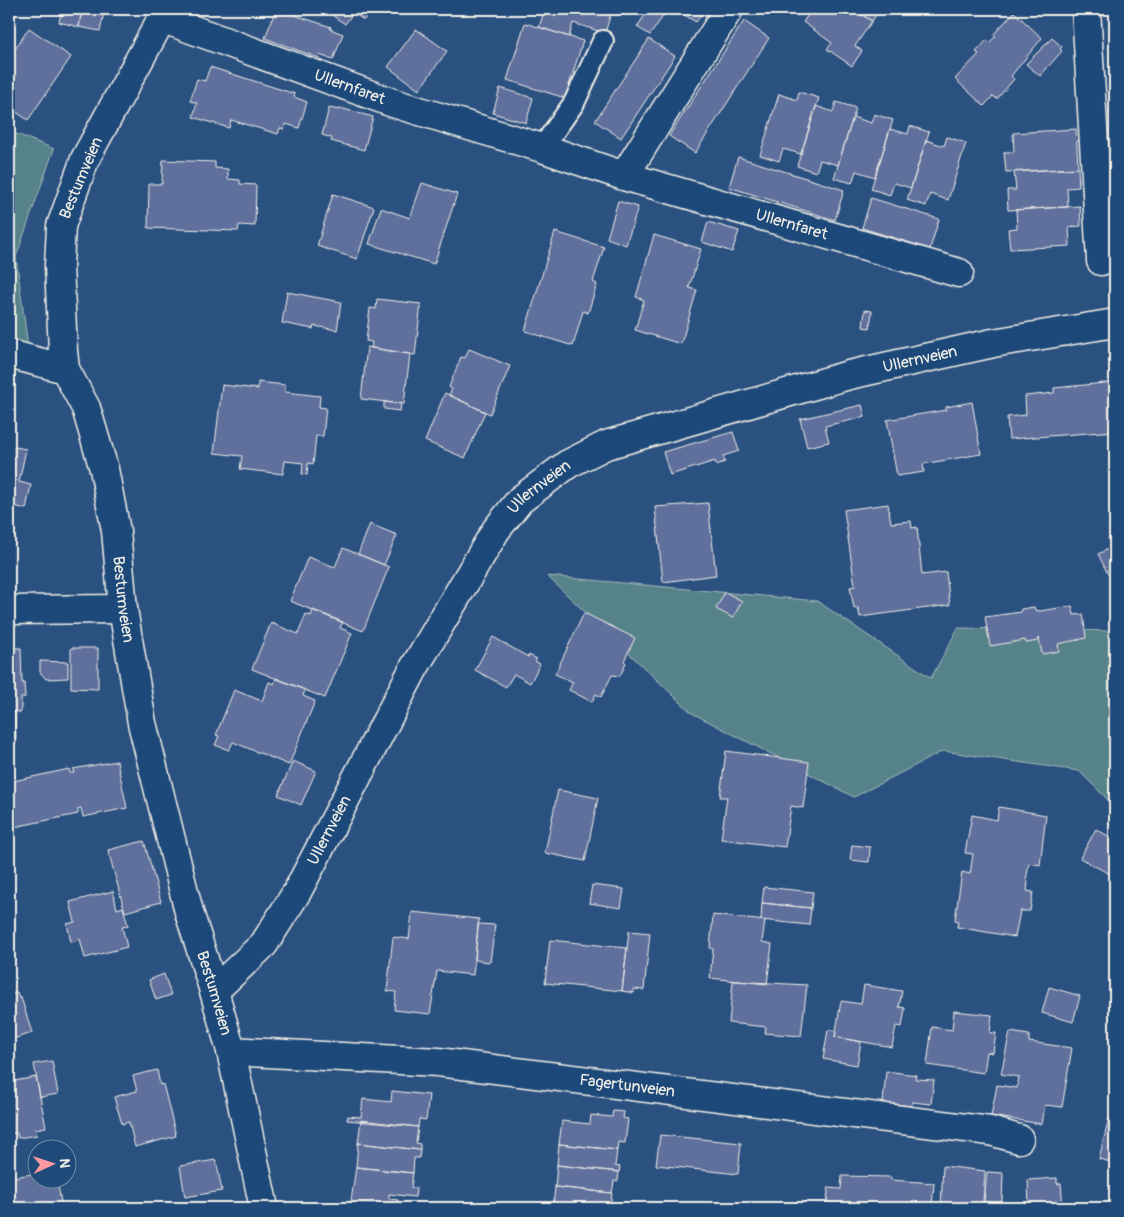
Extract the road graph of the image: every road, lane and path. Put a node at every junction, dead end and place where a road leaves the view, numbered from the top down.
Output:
1 (729, 9) edge
2 (1086, 9) edge
3 (164, 13) edge
4 (603, 41) dead end
5 (542, 148) junction
6 (624, 176) junction
7 (1101, 261) dead end
8 (959, 273) dead end
9 (1115, 323) edge
10 (9, 354) edge
11 (65, 369) junction
12 (123, 609) junction
13 (9, 610) edge
14 (214, 991) junction
15 (231, 1051) junction
16 (1020, 1139) dead end
17 (264, 1208) edge

1 - 6 street
2 - 7 street
3 - 5 street, Ullernfaret
3 - 11 street, Bestumveien
4 - 5 lane
5 - 6 street, Ullernfaret
6 - 8 street, Ullernfaret
9 - 14 street, Ullernveien
10 - 11 street
11 - 12 street, Bestumveien
12 - 13 street
12 - 14 street, Bestumveien
14 - 15 street, Bestumveien
15 - 16 street, Fagertunveien
15 - 17 street, Bestumveien

